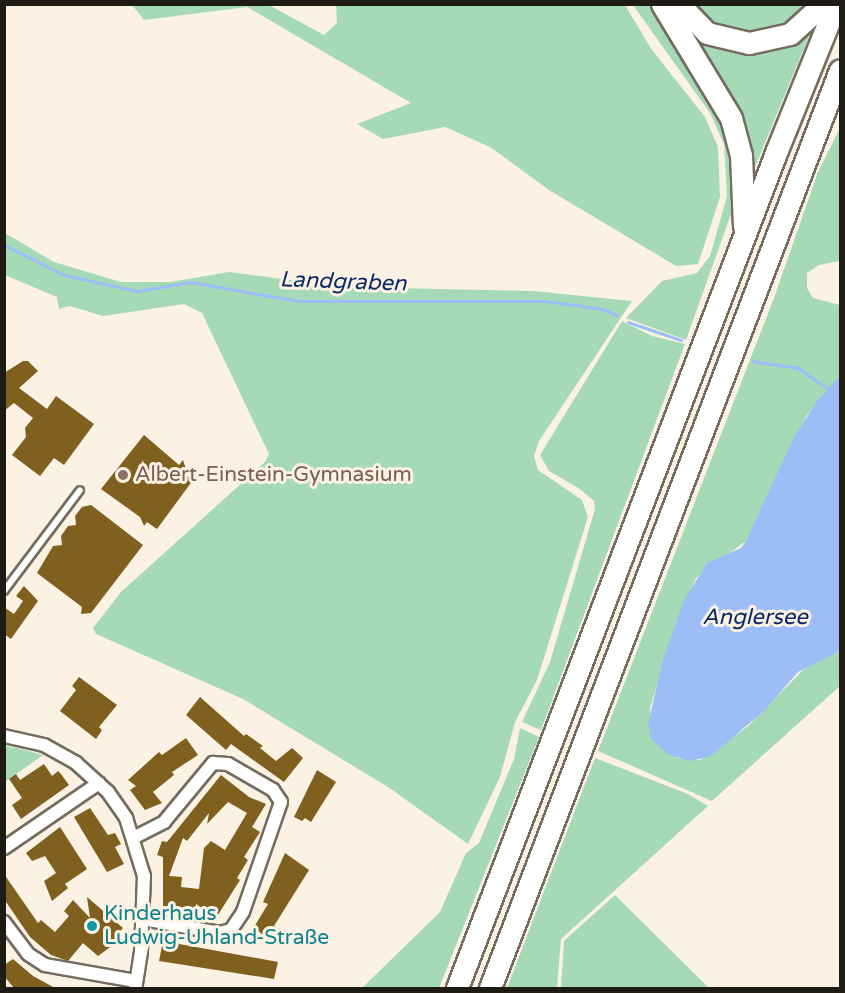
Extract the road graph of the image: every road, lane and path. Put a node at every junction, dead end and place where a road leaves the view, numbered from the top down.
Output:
1 (662, 4) edge
2 (679, 4) edge
3 (823, 4) edge
4 (836, 4) edge
5 (840, 70) edge
6 (840, 111) edge
7 (802, 163) junction
8 (744, 235) junction
9 (80, 490) dead end
10 (4, 591) edge
11 (4, 736) edge
12 (99, 783) junction
13 (135, 837) junction
14 (4, 848) edge
15 (143, 919) junction
16 (4, 922) edge
17 (135, 985) edge
18 (457, 988) edge
19 (490, 988) edge

1 - 8 highway
2 - 3 highway
4 - 8 highway
5 - 7 highway
6 - 7 highway
7 - 19 highway
8 - 18 highway
9 - 10 lane
11 - 12 street
12 - 13 street
12 - 14 street
13 - 15 street
13 - 15 street
15 - 17 street
16 - 17 street

